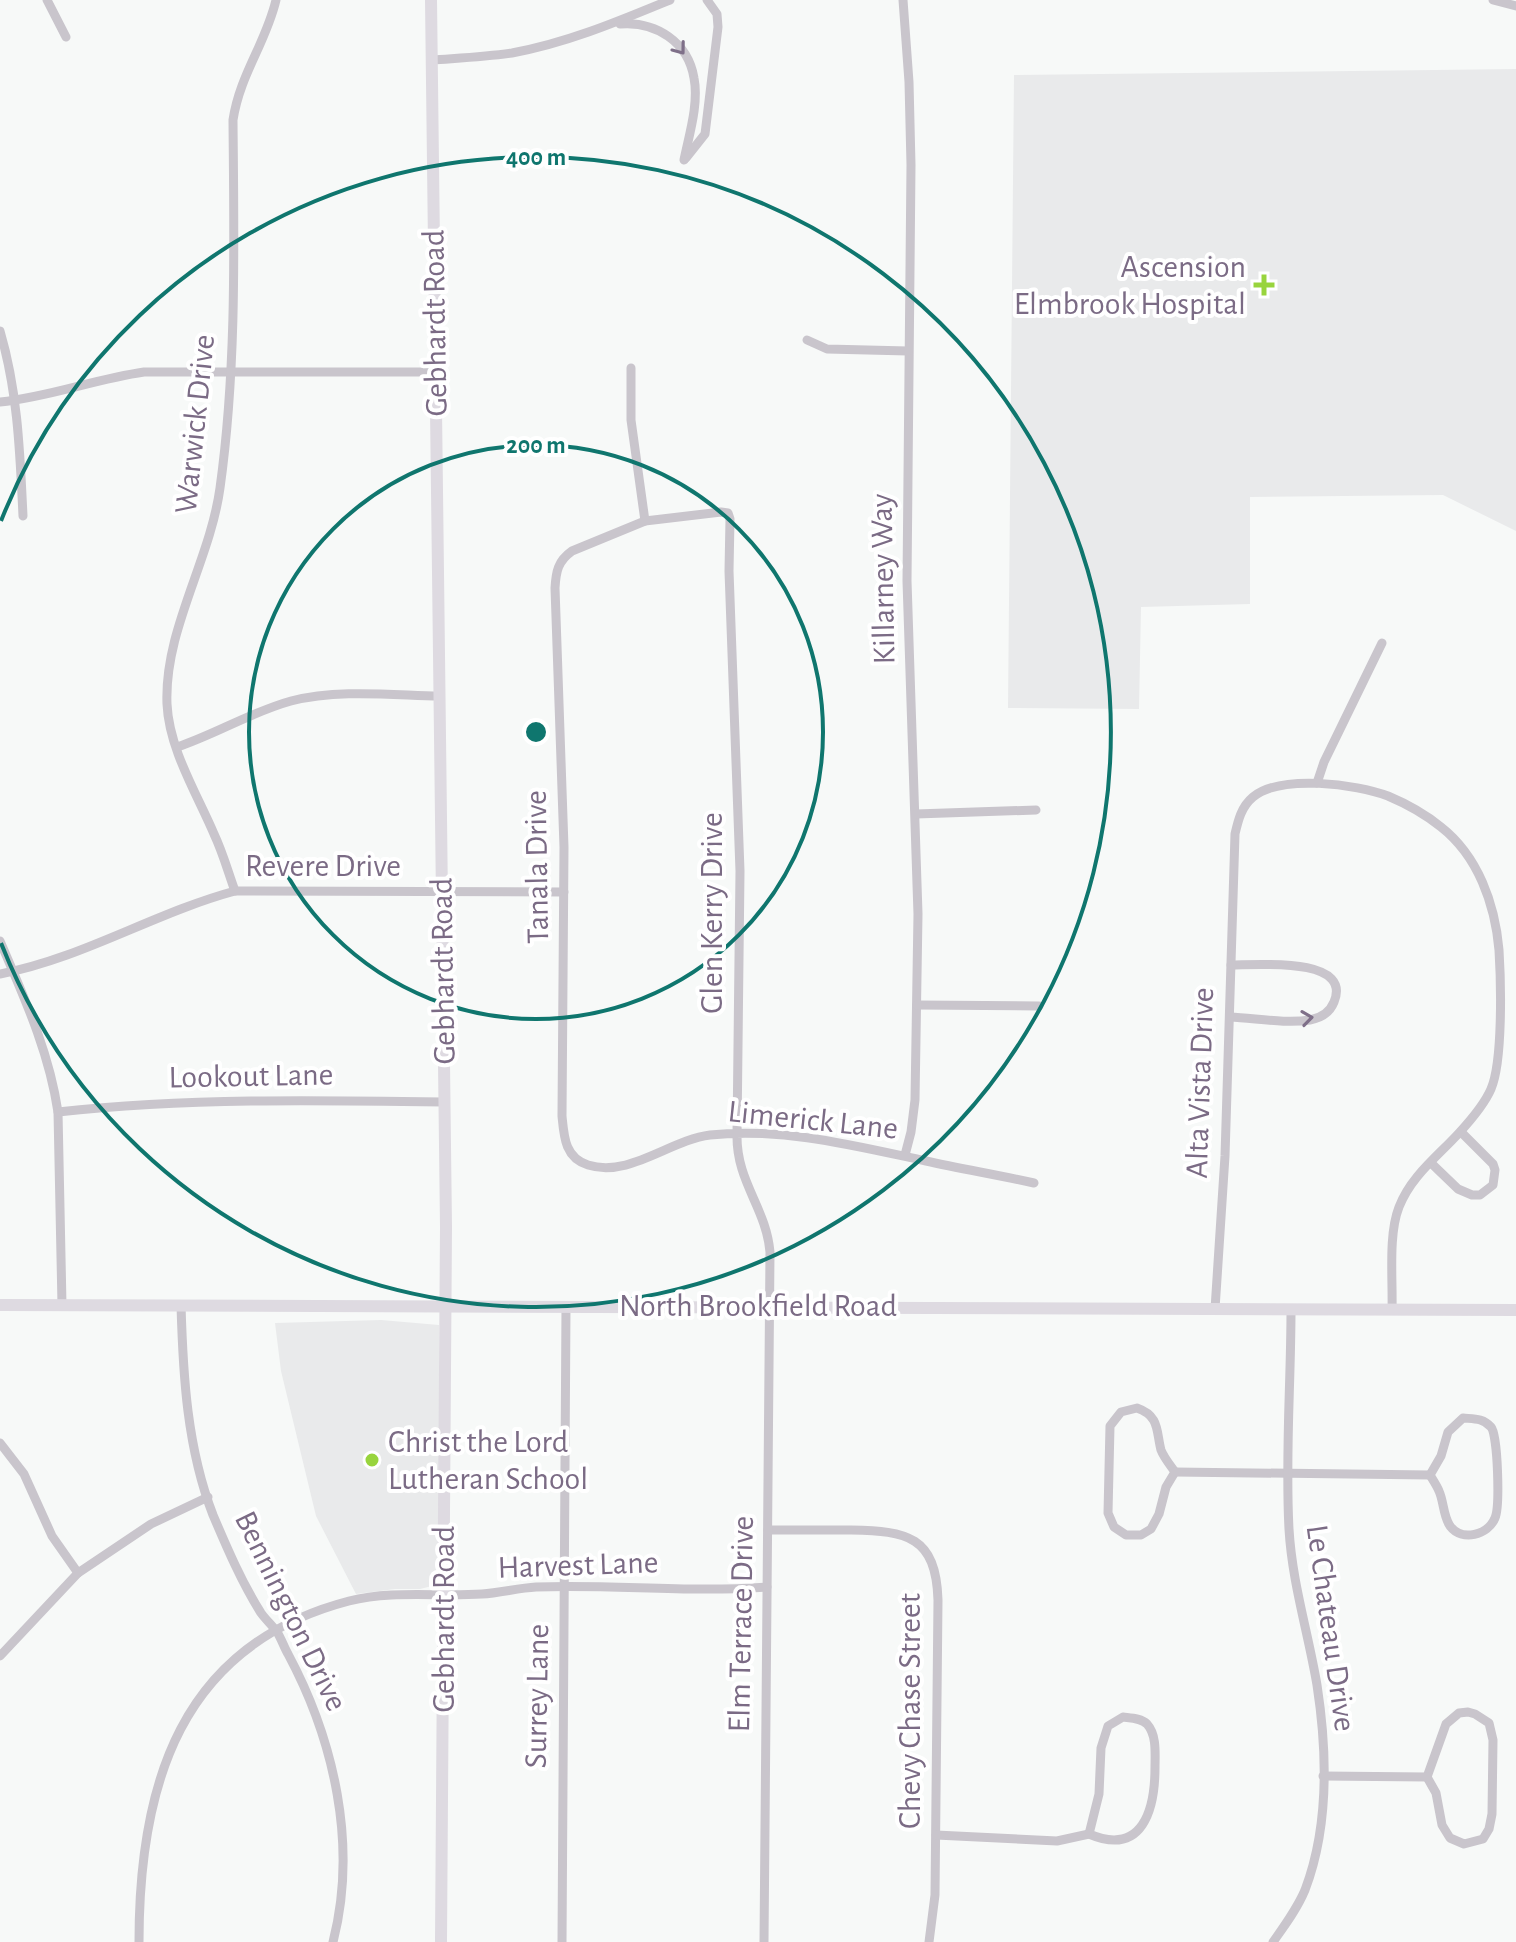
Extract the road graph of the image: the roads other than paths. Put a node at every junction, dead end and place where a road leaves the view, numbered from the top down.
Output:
1 (47, 0) edge
2 (276, 0) edge
3 (431, 0) edge
4 (670, 0) edge
5 (707, 0) edge
6 (903, 0) edge
7 (1493, 0) edge
8 (1516, 6) edge
9 (611, 25) junction
10 (66, 37) dead end
11 (432, 60) junction
12 (0, 331) edge
13 (807, 340) dead end
14 (908, 351) junction
15 (631, 368) dead end
16 (229, 371) junction
17 (435, 372) junction
18 (15, 401) junction
19 (0, 402) edge
20 (23, 516) dead end
21 (645, 521) junction
22 (1382, 643) dead end
23 (439, 696) junction
24 (177, 747) junction
25 (1317, 783) junction
26 (1036, 810) dead end
27 (916, 814) junction
28 (235, 891) junction
29 (442, 891) junction
30 (564, 892) junction
31 (0, 941) edge
32 (1231, 965) junction
33 (14, 971) junction
34 (0, 974) edge
35 (917, 1005) junction
36 (1039, 1006) dead end
37 (1230, 1017) junction
38 (444, 1102) junction
39 (58, 1112) junction
40 (1461, 1132) junction
41 (737, 1134) junction
42 (905, 1155) junction
43 (1431, 1163) junction
44 (589, 1166) joint
45 (1034, 1183) dead end
46 (0, 1305) edge
47 (62, 1305) junction
48 (181, 1305) junction
49 (446, 1306) junction
50 (566, 1306) junction
51 (768, 1306) junction
52 (1215, 1309) junction
53 (1291, 1310) junction
54 (1392, 1310) junction
55 (1516, 1310) edge
56 (0, 1443) edge
57 (1175, 1472) junction
58 (1288, 1474) junction
59 (1430, 1475) junction
60 (208, 1497) junction
61 (768, 1530) junction
62 (78, 1573) junction
63 (564, 1587) junction
64 (767, 1587) junction
65 (445, 1594) junction
66 (276, 1631) junction
67 (0, 1656) edge
68 (1323, 1776) junction
69 (1427, 1777) junction
70 (1089, 1834) junction
71 (936, 1835) junction
72 (139, 1942) edge
73 (333, 1942) edge
74 (441, 1942) edge
75 (562, 1942) edge
76 (764, 1942) edge
77 (929, 1942) edge
78 (1273, 1942) edge

1 - 10 street
2 - 16 street, Warwick Drive
3 - 11 street, Gebhardt Road
4 - 9 street
9 -> 5 street
6 - 14 street, Killarney Way
7 - 8 street
9 - 11 street
11 - 17 street, Gebhardt Road
12 - 18 street
13 - 14 street
14 - 27 street, Killarney Way
15 - 21 street
16 - 17 street
16 - 18 street
16 - 24 street, Warwick Drive
17 - 23 street, Gebhardt Road
18 - 19 street
18 - 20 street
21 - 30 street, Tanala Drive
21 - 41 street, Glen Kerry Drive
22 - 25 street
23 - 24 street
23 - 29 street, Gebhardt Road
24 - 28 street, Warwick Drive
25 - 32 street, Alta Vista Drive
25 - 40 street, Alta Vista Drive
26 - 27 street
27 - 35 street, Killarney Way
28 - 29 street, Revere Drive
28 - 33 street, Revere Drive
29 - 30 street, Revere Drive
29 - 38 street, Gebhardt Road
30 - 44 street, Tanala Drive
31 - 33 street
32 - 37 street, Alta Vista Drive
37 -> 32 street
33 - 34 street, Revere Drive
33 - 39 street
35 - 36 street
35 - 42 street, Killarney Way
37 - 52 street, Alta Vista Drive
38 - 39 street, Lookout Lane
38 - 49 street, Gebhardt Road
39 - 47 street
40 - 43 street, Alta Vista Drive
40 - 43 street
41 - 42 street, Limerick Lane
41 - 44 street, Limerick Lane
41 - 51 street, Glen Kerry Drive
42 - 45 street, Limerick Lane
43 - 54 street, Alta Vista Drive
46 - 47 street, North Brookfield Road
47 - 48 street, North Brookfield Road
48 - 49 street, North Brookfield Road
48 - 60 street, Bennington Drive
49 - 50 street, North Brookfield Road
49 - 65 street, Gebhardt Road
50 - 51 street, North Brookfield Road
50 - 63 street, Surrey Lane
51 - 52 street, North Brookfield Road
51 - 61 street, Elm Terrace Drive
52 - 53 street, North Brookfield Road
53 - 54 street, North Brookfield Road
53 - 58 street, Le Chateau Drive
54 - 55 street, North Brookfield Road
56 - 62 street
57 - 57 street
57 - 58 street
58 - 59 street
58 - 68 street, Le Chateau Drive
59 - 59 street
60 - 62 street
60 - 66 street, Bennington Drive
61 - 64 street, Elm Terrace Drive
61 - 71 street, Chevy Chase Street
62 - 67 street
63 - 64 street, Harvest Lane
63 - 65 street, Harvest Lane
63 - 75 street, Surrey Lane
64 - 76 street, Elm Terrace Drive
65 - 66 street, Harvest Lane
65 - 74 street, Gebhardt Road
66 - 72 street, Harvest Lane
66 - 73 street, Bennington Drive
68 - 69 street
68 - 78 street, Le Chateau Drive
69 - 69 street
70 - 70 street
70 - 71 street
71 - 77 street, Chevy Chase Street

